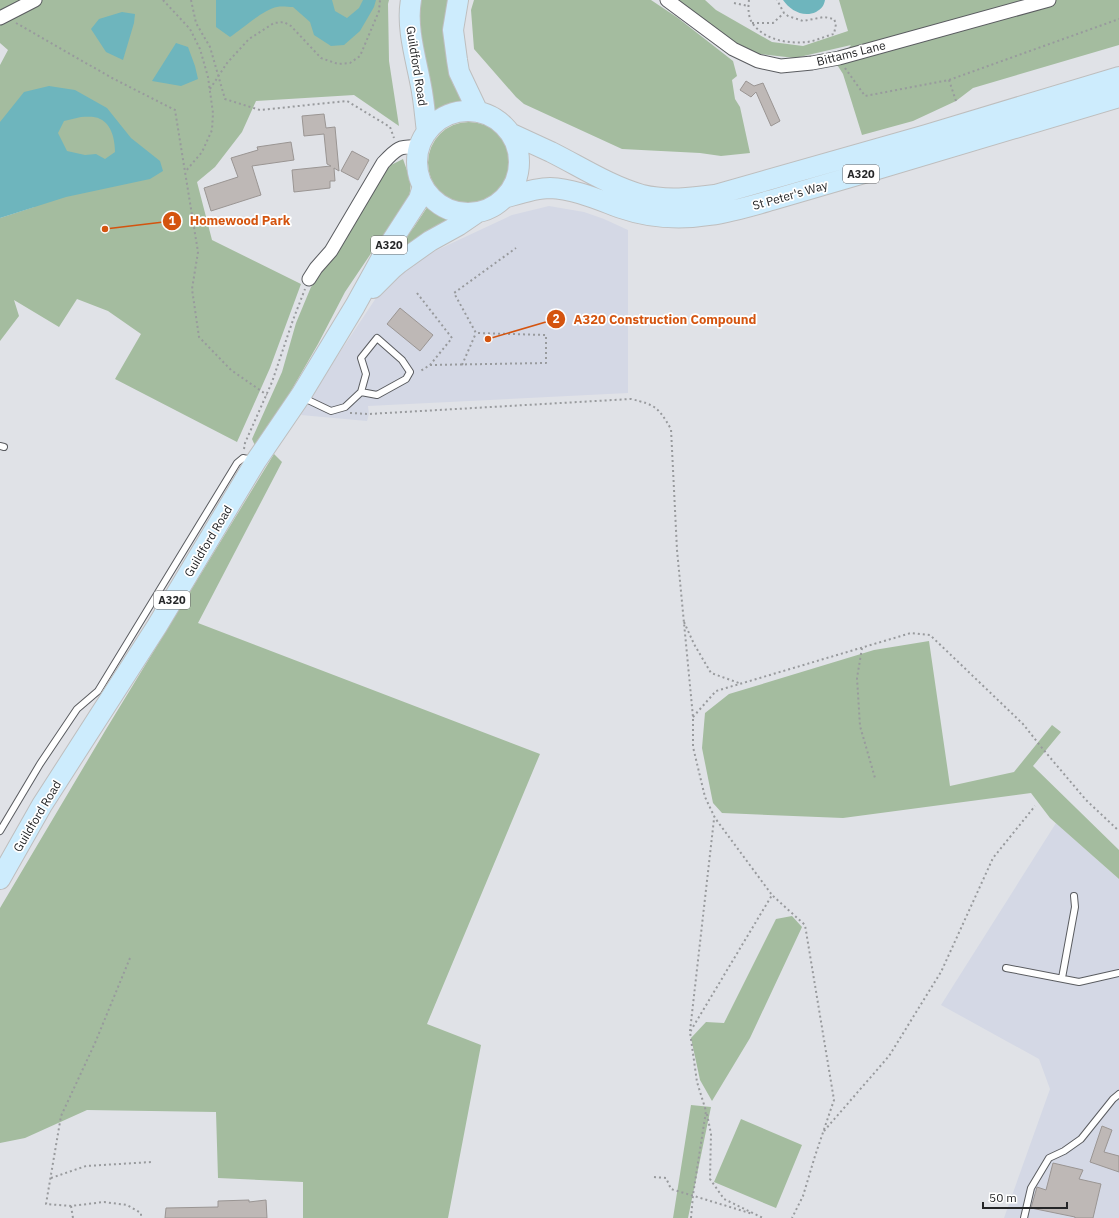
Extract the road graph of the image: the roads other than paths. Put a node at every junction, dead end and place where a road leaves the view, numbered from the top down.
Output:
1 (35, 0) edge
2 (411, 0) edge
3 (458, 0) edge
4 (668, 0) edge
5 (1049, 0) edge
6 (1, 17) edge
7 (1119, 77) edge
8 (1119, 97) edge
9 (478, 112) junction
10 (512, 134) junction
11 (423, 140) junction
12 (423, 186) junction
13 (504, 198) junction
14 (478, 212) junction
15 (309, 279) road end
16 (355, 306) junction
17 (361, 392) junction
18 (301, 395) junction
19 (249, 459) junction
20 (0, 831) edge
21 (0, 879) edge
22 (1074, 896) dead end
23 (1006, 968) dead end
24 (1119, 973) edge
25 (1062, 978) junction
26 (1119, 1094) edge
27 (1024, 1218) edge

1 - 6 street
2 - 11 main road, Guildford Road / A320
3 - 9 main road
4 - 5 street, Bittams Lane
7 - 10 main road, St Peter's Way / A320
8 - 13 main road, St Peter's Way / A320
9 - 10 main road, A320
9 - 11 main road, A320
10 - 13 main road, A320
11 - 12 main road, A320
11 - 15 street
12 - 14 main road, A320
12 - 16 main road, Guildford Road / A320
13 - 14 main road, A320
14 - 16 main road, Guildford Road / A320
16 - 18 main road, Guildford Road / A320
17 - 17 lane
17 - 18 lane
18 - 19 main road, Guildford Road / A320
19 - 20 lane, Guildford Road
19 - 21 main road, Guildford Road / A320
22 - 25 lane
23 - 25 lane
24 - 25 lane
26 - 27 lane

